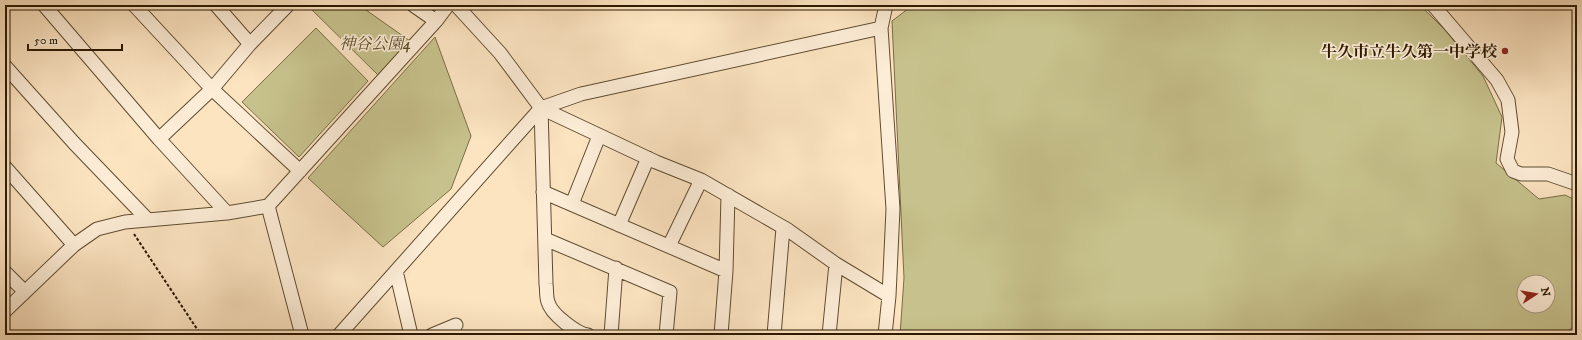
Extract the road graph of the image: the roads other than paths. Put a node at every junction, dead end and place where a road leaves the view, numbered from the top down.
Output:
1 (44, 5) edge
2 (134, 5) edge
3 (216, 5) edge
4 (288, 5) edge
5 (413, 5) edge
6 (448, 5) edge
7 (456, 5) edge
8 (886, 5) edge
9 (1433, 5) edge
10 (436, 21) junction
11 (881, 28) junction
12 (250, 44) junction
13 (5, 66) edge
14 (212, 89) junction
15 (541, 108) junction
16 (599, 136) junction
17 (159, 139) junction
18 (648, 158) junction
19 (5, 167) edge
20 (300, 171) junction
21 (701, 180) junction
22 (1577, 184) edge
23 (543, 192) junction
24 (728, 195) junction
25 (572, 204) junction
26 (268, 206) junction
27 (227, 213) junction
28 (148, 220) junction
29 (619, 225) junction
30 (783, 228) junction
31 (545, 239) junction
32 (74, 245) junction
33 (669, 246) junction
34 (836, 264) junction
35 (616, 268) junction
36 (396, 271) junction
37 (726, 271) junction
38 (5, 272) edge
39 (25, 292) junction
40 (889, 296) junction
41 (5, 311) edge
42 (456, 325) dead end
43 (302, 335) edge
44 (338, 335) edge
45 (411, 335) edge
46 (432, 335) edge
47 (588, 335) edge
48 (611, 335) edge
49 (666, 335) edge
50 (721, 335) edge
51 (774, 335) edge
52 (830, 335) edge
53 (885, 335) edge

1 - 17 street
2 - 14 street
3 - 12 street
4 - 12 street
5 - 10 street
6 - 10 street
7 - 15 street
8 - 11 street
9 - 22 street
10 - 20 street
11 - 15 street
11 - 40 street
12 - 14 street
13 - 28 street
14 - 17 street
14 - 20 street
15 - 16 street
15 - 23 street
15 - 36 street
16 - 18 street
16 - 25 street
17 - 27 street
18 - 21 street
18 - 29 street
19 - 32 street
20 - 26 street
21 - 24 street
21 - 33 street
23 - 25 street
23 - 31 street
24 - 30 street
24 - 37 street
25 - 29 street
26 - 27 street
26 - 43 street
27 - 28 street
28 - 32 street
29 - 33 street
30 - 34 street
30 - 51 street
31 - 35 street
31 - 47 street
32 - 39 street
33 - 37 street
34 - 40 street
34 - 52 street
35 - 48 street
35 - 49 street
36 - 44 street
36 - 45 street
37 - 50 street
38 - 39 street
39 - 41 street
40 - 53 street
42 - 46 street

